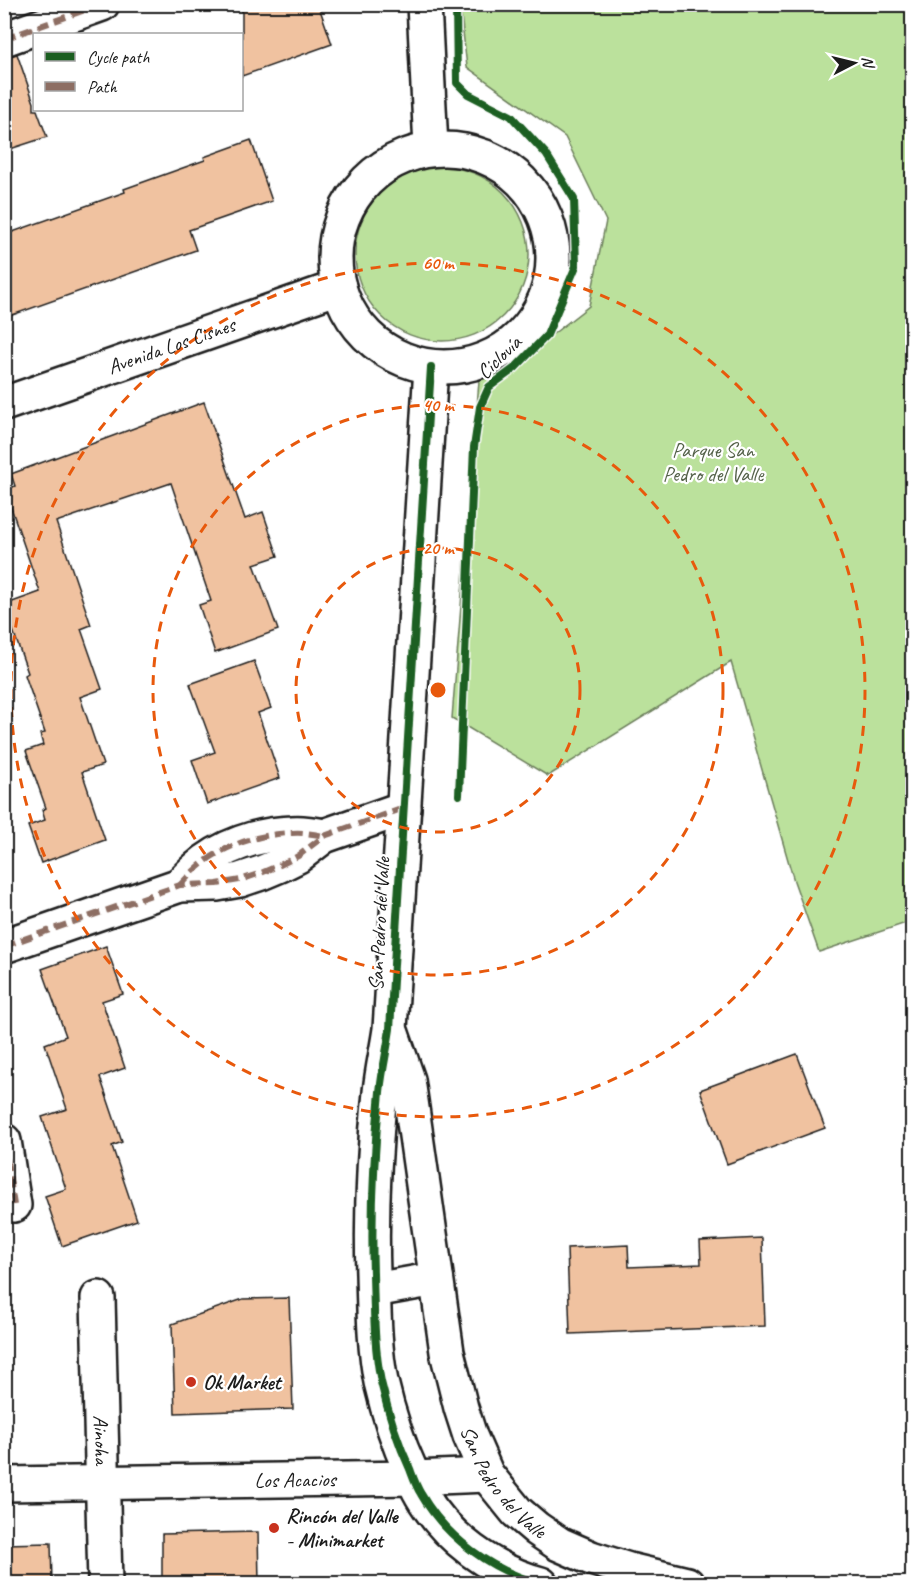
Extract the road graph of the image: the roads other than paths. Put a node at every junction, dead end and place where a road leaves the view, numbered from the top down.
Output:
1 (424, 4) edge
2 (90, 6) edge
3 (4, 39) edge
4 (431, 148) junction
5 (339, 287) junction
6 (431, 367) junction
7 (4, 404) edge
8 (404, 808) junction
9 (4, 946) edge
10 (390, 1029) junction
11 (4, 1141) edge
12 (14, 1205) dead end
13 (436, 1279) junction
14 (374, 1290) junction
15 (98, 1298) dead end
16 (486, 1475) junction
17 (414, 1478) junction
18 (103, 1482) junction
19 (4, 1484) edge
20 (105, 1584) edge
21 (541, 1584) edge
22 (687, 1584) edge

1 - 4 street
2 - 3 street
4 - 5 street
4 - 6 street
5 - 6 street
5 - 7 street, Avenida Los Cisnes
6 - 8 street, San Pedro del Valle
8 - 9 street
8 - 10 street, San Pedro del Valle
10 - 13 street, San Pedro del Valle
10 - 14 street, San Pedro del Valle
11 - 12 street
13 - 14 street
13 - 16 street, San Pedro del Valle
14 - 17 street, San Pedro del Valle
15 - 18 street, Ainoha
16 - 17 street, Los Acacios
16 - 22 street, San Pedro del Valle
17 - 18 street, Los Acacios
17 - 21 street
18 - 19 street, Los Acacios
18 - 20 street, Ainoha

